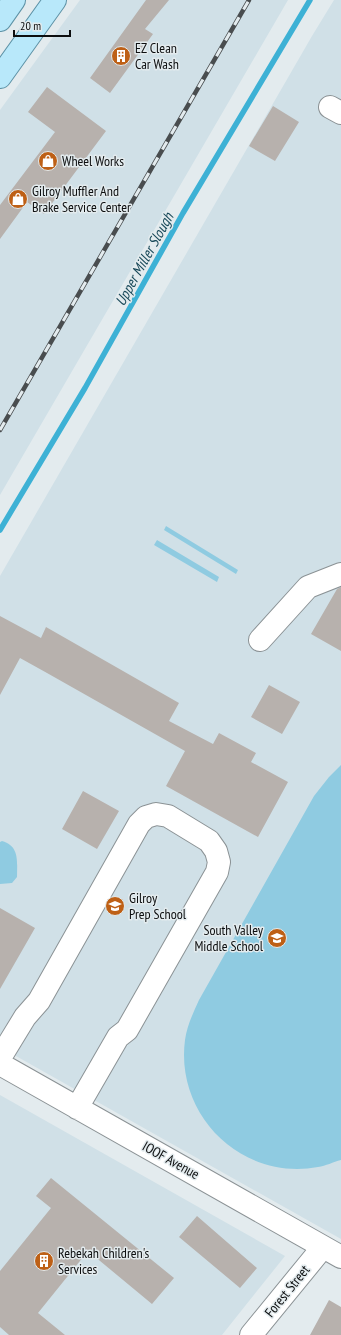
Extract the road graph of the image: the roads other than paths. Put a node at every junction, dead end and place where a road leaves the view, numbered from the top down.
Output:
1 (14, 0) edge
2 (55, 0) edge
3 (0, 20) edge
4 (0, 77) edge
5 (341, 574) edge
6 (260, 640) dead end
7 (0, 1058) edge
8 (0, 1064) edge
9 (77, 1108) junction
10 (332, 1252) edge
11 (251, 1335) edge

1 - 3 main road
2 - 4 main road
5 - 6 street
7 - 9 street
8 - 9 street, IOOF Avenue
9 - 10 street, IOOF Avenue
10 - 11 street, Forest Street

